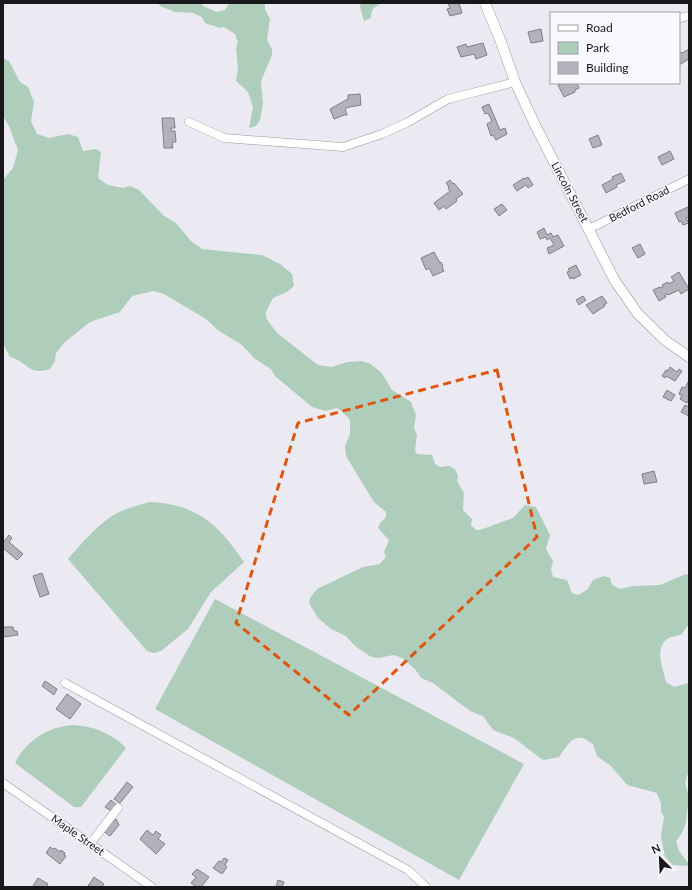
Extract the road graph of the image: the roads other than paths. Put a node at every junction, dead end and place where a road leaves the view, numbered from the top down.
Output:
1 (485, 3) edge
2 (514, 82) junction
3 (189, 122) dead end
4 (689, 179) edge
5 (589, 229) junction
6 (689, 357) edge
7 (65, 683) dead end
8 (3, 783) edge
9 (118, 808) dead end
10 (90, 844) junction
11 (152, 887) edge
12 (426, 887) edge

1 - 2 main road, Lincoln Street
2 - 3 street
2 - 5 main road, Lincoln Street
4 - 5 street, Bedford Road
5 - 6 main road, Lincoln Street
7 - 12 street
8 - 10 street, Maple Street
9 - 10 street
10 - 11 street, Maple Street

